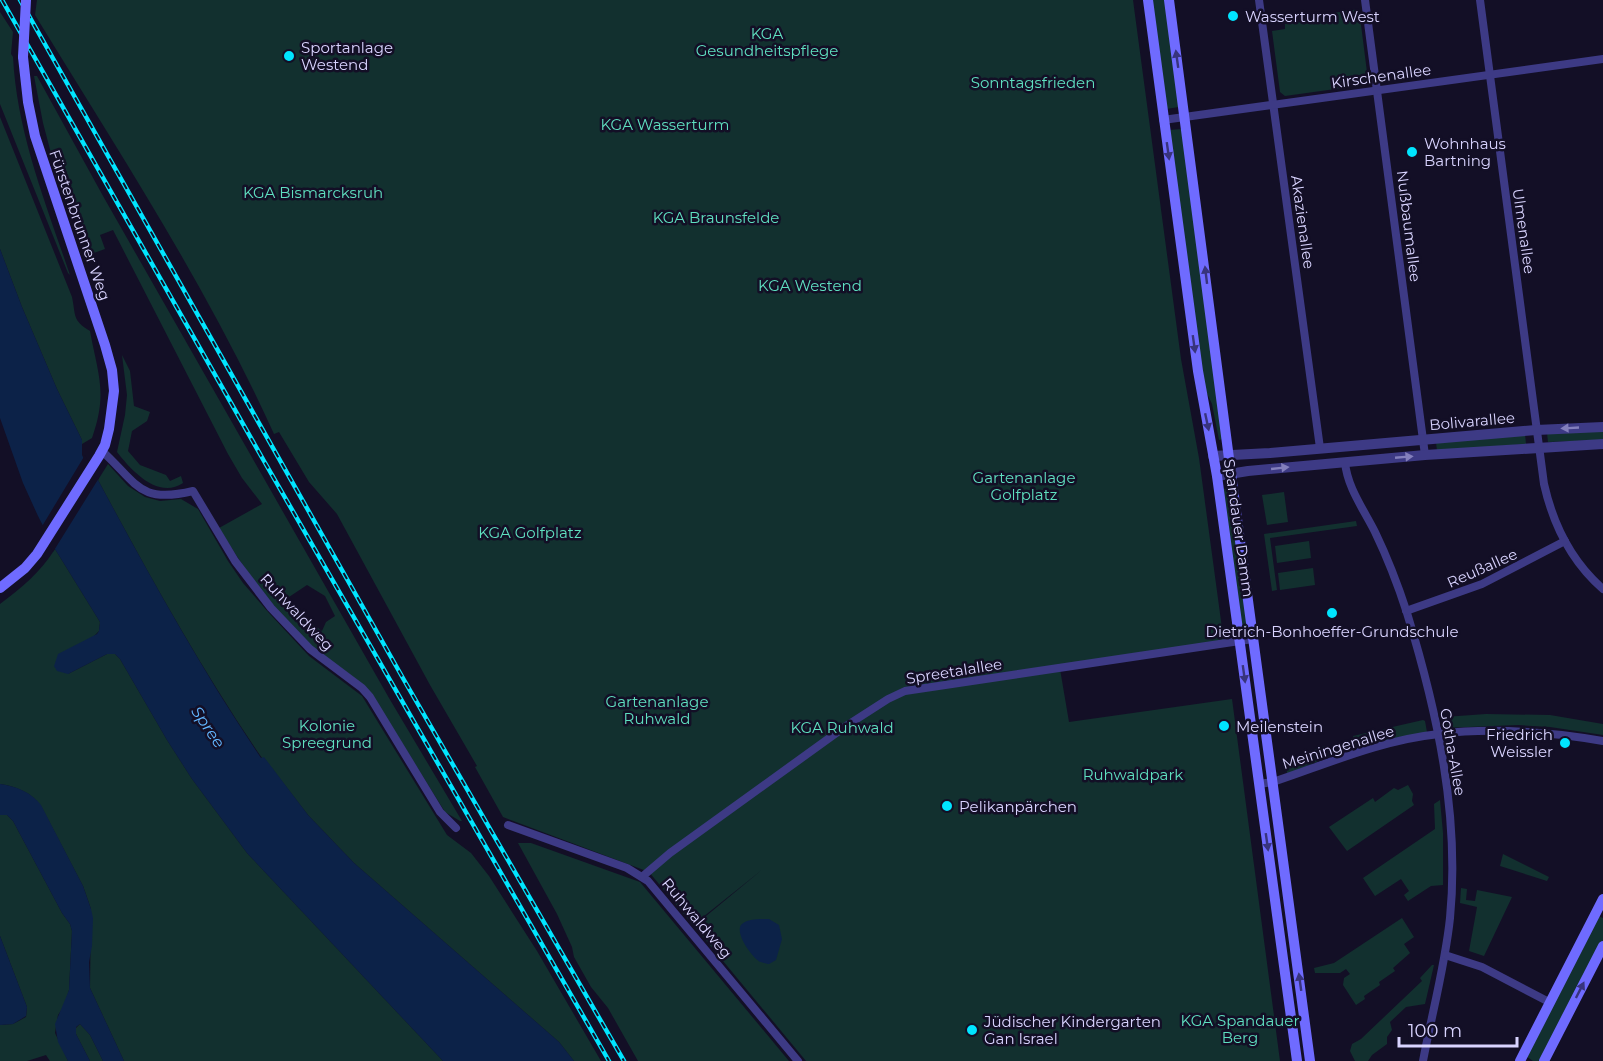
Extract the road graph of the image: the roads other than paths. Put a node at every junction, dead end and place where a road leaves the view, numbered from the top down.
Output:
1 (26, 0) edge
2 (1148, 0) edge
3 (1169, 0) edge
4 (1259, 0) edge
5 (1365, 0) edge
6 (1480, 0) edge
7 (1603, 59) edge
8 (1490, 75) junction
9 (1378, 91) junction
10 (1273, 105) junction
11 (1185, 117) junction
12 (1163, 120) junction
13 (1603, 427) edge
14 (1536, 430) junction
15 (1423, 440) junction
16 (1603, 444) edge
17 (1344, 446) junction
18 (1539, 446) junction
19 (1320, 448) junction
20 (101, 454) junction
21 (1229, 454) junction
22 (1425, 455) junction
23 (1213, 456) junction
24 (1345, 462) junction
25 (1321, 464) junction
26 (1231, 474) junction
27 (1217, 476) junction
28 (1565, 541) junction
29 (0, 588) edge
30 (1603, 589) edge
31 (1406, 611) junction
32 (1253, 639) junction
33 (1239, 641) junction
34 (1438, 734) junction
35 (1603, 741) edge
36 (1273, 782) junction
37 (1259, 784) junction
38 (508, 825) dead end
39 (456, 828) dead end
40 (643, 876) junction
41 (1602, 904) edge
42 (1603, 946) edge
43 (1445, 955) junction
44 (1549, 1002) junction
45 (798, 1061) edge
46 (1297, 1061) edge
47 (1310, 1061) edge
48 (1423, 1061) edge
49 (1520, 1061) edge
50 (1544, 1061) edge

1 - 20 main road, Fürstenbrunner Weg, bridge
2 - 12 main road, Spandauer Damm
11 -> 3 main road, Spandauer Damm
4 - 10 street, Akazienallee
5 - 9 street, Nußbaumallee
6 - 8 street, Ulmenallee
7 - 8 street, Kirschenallee
8 - 9 street, Kirschenallee
8 - 14 street, Ulmenallee
9 - 10 street, Kirschenallee
9 - 15 street, Nußbaumallee
10 - 11 street, Kirschenallee
10 - 19 street, Akazienallee
11 - 12 street, Kirschenallee
21 -> 11 main road, Spandauer Damm
12 -> 23 main road, Spandauer Damm
13 -> 14 street, Bolivarallee
14 - 15 street, Bolivarallee
14 - 18 street, Ulmenallee
15 - 17 street, Bolivarallee
15 - 22 street, Nußbaumallee
16 - 18 street, Bolivarallee
17 - 19 street, Bolivarallee
17 - 24 street
18 - 22 street, Bolivarallee
18 - 28 street, Ulmenallee
19 - 21 street, Bolivarallee
19 - 25 street
20 - 29 main road, Fürstenbrunner Weg
20 - 39 street, Ruhwaldweg
21 - 23 street, Bolivarallee
21 - 26 main road, Spandauer Damm
24 -> 22 street, Bolivarallee
23 - 27 main road, Spandauer Damm
24 - 25 street, Bolivarallee
24 - 31 street, Gotha-Allee
26 -> 25 street, Bolivarallee
26 - 27 street, Bolivarallee
26 - 32 main road, Spandauer Damm
27 - 33 main road, Spandauer Damm
28 - 30 street, Ulmenallee
28 - 31 street, Reußallee
31 - 34 street, Gotha-Allee
32 - 33 street, Spreetalallee
32 - 36 main road, Spandauer Damm
33 -> 37 main road, Spandauer Damm
33 - 40 street, Spreetalallee
34 - 35 street, Meiningenallee
34 - 36 street, Meiningenallee
34 - 43 street, Gotha-Allee
36 - 37 street, Meiningenallee
47 -> 36 main road, Spandauer Damm
37 -> 46 main road, Spandauer Damm
38 - 40 street, Ruhwaldweg
40 - 45 street, Ruhwaldweg
41 - 44 main road
50 -> 42 main road
43 - 44 street
43 - 48 street, Gotha-Allee
44 - 49 main road

